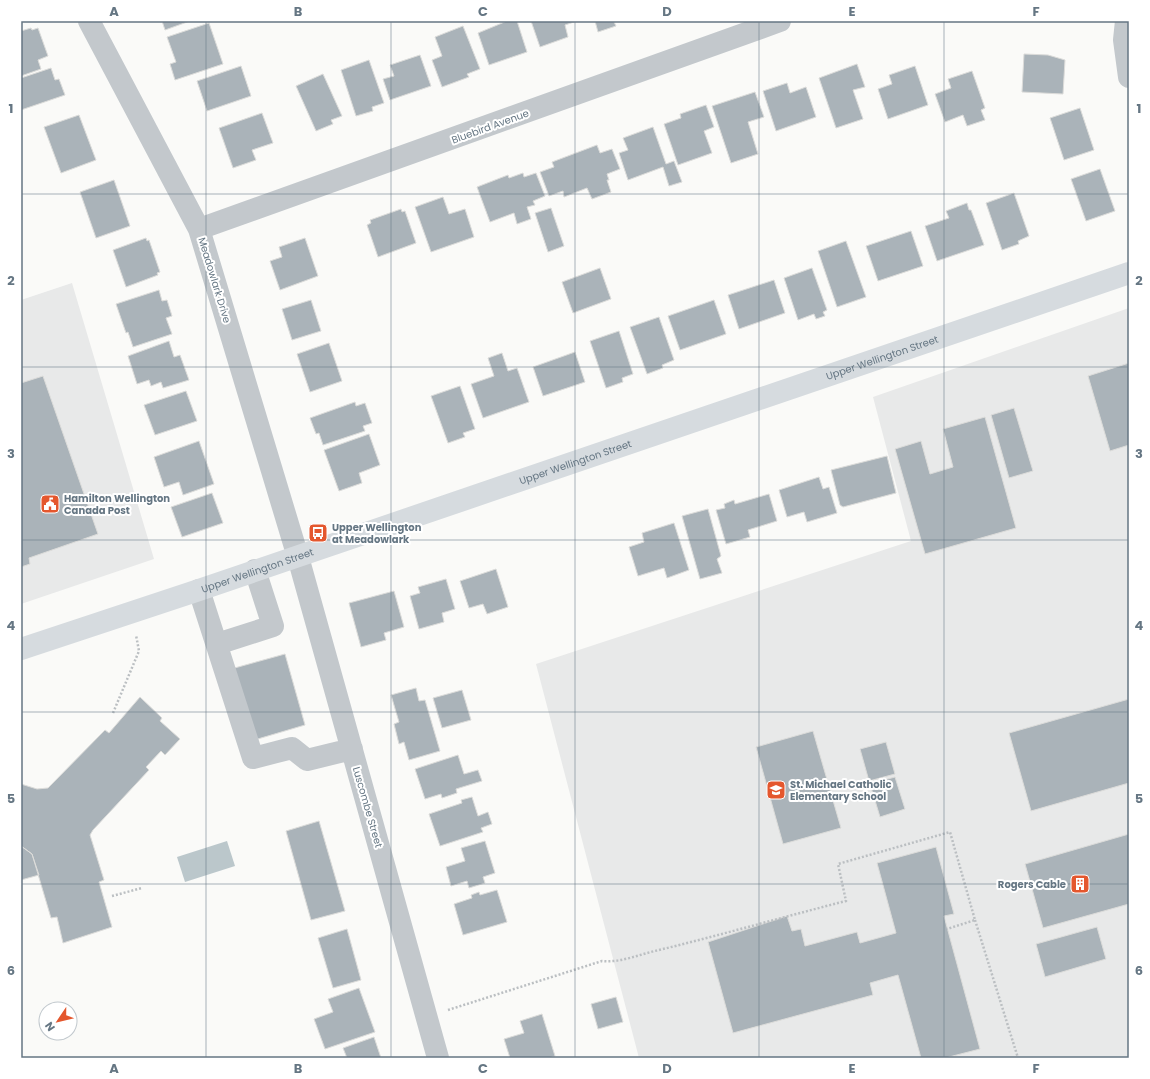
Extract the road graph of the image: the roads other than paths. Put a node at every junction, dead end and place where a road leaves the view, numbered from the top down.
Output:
1 (89, 21) edge
2 (780, 21) edge
3 (1126, 21) edge
4 (1129, 76) edge
5 (200, 229) junction
6 (1129, 273) edge
7 (298, 557) junction
8 (255, 570) junction
9 (199, 590) junction
10 (217, 644) junction
11 (21, 648) edge
12 (352, 749) junction
13 (438, 1058) edge

1 - 5 street, Meadowlark Drive
2 - 5 street, Bluebird Avenue
3 - 4 street
5 - 7 street, Meadowlark Drive
6 - 7 main road, Upper Wellington Street
7 - 8 main road, Upper Wellington Street
7 - 12 street, Luscombe Street
8 - 9 main road, Upper Wellington Street
8 - 10 street
9 - 10 street
9 - 11 main road, Upper Wellington Street
10 - 12 street
12 - 13 street, Luscombe Street

